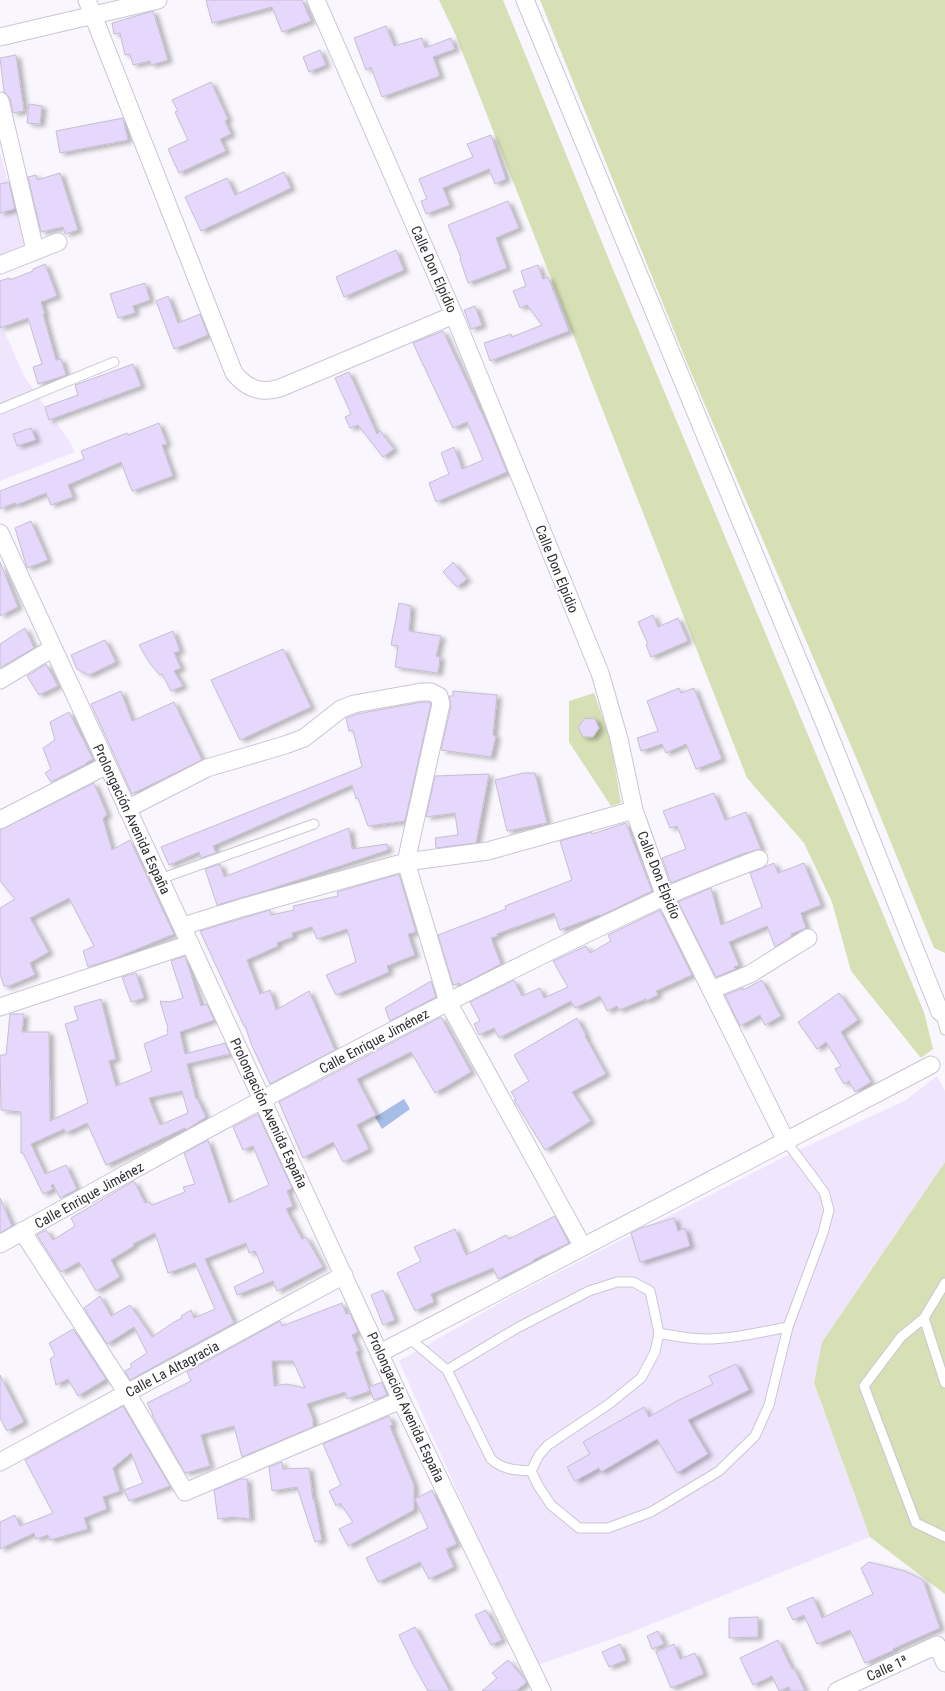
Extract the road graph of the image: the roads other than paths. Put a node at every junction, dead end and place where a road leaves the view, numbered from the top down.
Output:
1 (87, 0) edge
2 (158, 0) edge
3 (316, 0) edge
4 (525, 0) edge
5 (93, 16) junction
6 (0, 37) edge
7 (0, 102) edge
8 (58, 242) dead end
9 (35, 250) junction
10 (0, 265) edge
11 (454, 315) junction
12 (114, 362) dead end
13 (0, 409) edge
14 (0, 533) edge
15 (53, 648) junction
16 (0, 680) edge
17 (107, 765) junction
18 (127, 810) junction
19 (634, 810) junction
20 (0, 820) edge
21 (314, 824) dead end
22 (759, 859) dead end
23 (406, 862) junction
24 (160, 879) junction
25 (665, 897) junction
26 (183, 926) junction
27 (808, 938) dead end
28 (190, 944) junction
29 (711, 990) junction
30 (448, 1002) junction
31 (0, 1007) edge
32 (942, 1010) edge
33 (945, 1030) edge
34 (931, 1065) dead end
35 (262, 1099) junction
36 (786, 1141) junction
37 (22, 1231) junction
38 (0, 1244) edge
39 (583, 1247) junction
40 (344, 1275) junction
41 (945, 1283) edge
42 (924, 1318) junction
43 (788, 1327) junction
44 (659, 1333) junction
45 (408, 1338) junction
46 (380, 1353) junction
47 (447, 1370) junction
48 (945, 1383) edge
49 (127, 1393) junction
50 (401, 1400) junction
51 (0, 1462) edge
52 (531, 1471) junction
53 (945, 1538) edge
54 (945, 1663) edge
55 (542, 1691) edge
56 (836, 1691) edge

1 - 5 street
2 - 5 street
3 - 11 street, Calle Don Elpidio
4 - 32 street
5 - 6 street
5 - 11 street
7 - 9 street
8 - 9 street
9 - 10 street
11 - 19 street, Calle Don Elpidio
12 - 13 lane
14 - 15 street, Prolongación Avenida España
15 - 16 street
15 - 17 street, Prolongación Avenida España
17 - 18 street, Prolongación Avenida España
17 - 20 street
18 - 23 street
18 - 24 street, Prolongación Avenida España
19 - 23 street
19 - 25 street, Calle Don Elpidio
21 - 24 lane
22 - 25 street, Calle Enrique Jiménez
23 - 26 street
23 - 30 street
24 - 26 street, Prolongación Avenida España
25 - 29 street, Calle Don Elpidio
25 - 30 street, Calle Enrique Jiménez
26 - 28 street, Prolongación Avenida España
27 - 29 street
28 - 31 street
28 - 35 street, Prolongación Avenida España
29 - 36 street, Calle Don Elpidio
30 - 35 street, Calle Enrique Jiménez
30 - 39 street
32 - 33 lane
34 - 36 street
35 - 37 street, Calle Enrique Jiménez
35 - 40 street, Prolongación Avenida España
36 - 39 street
36 - 43 lane
37 - 38 street, Calle Enrique Jiménez
37 - 49 street
39 - 45 street
40 - 46 street, Prolongación Avenida España
40 - 49 street, Calle La Altagracia
41 - 42 lane
42 - 48 lane
42 - 53 lane
43 - 44 lane
43 - 52 lane
44 - 47 lane
44 - 52 lane
45 - 46 street
45 - 47 lane
46 - 50 street, Prolongación Avenida España
47 - 52 lane
49 - 50 street
49 - 51 street, Calle La Altagracia
50 - 55 street, Prolongación Avenida España
54 - 56 street, Calle 1ª

